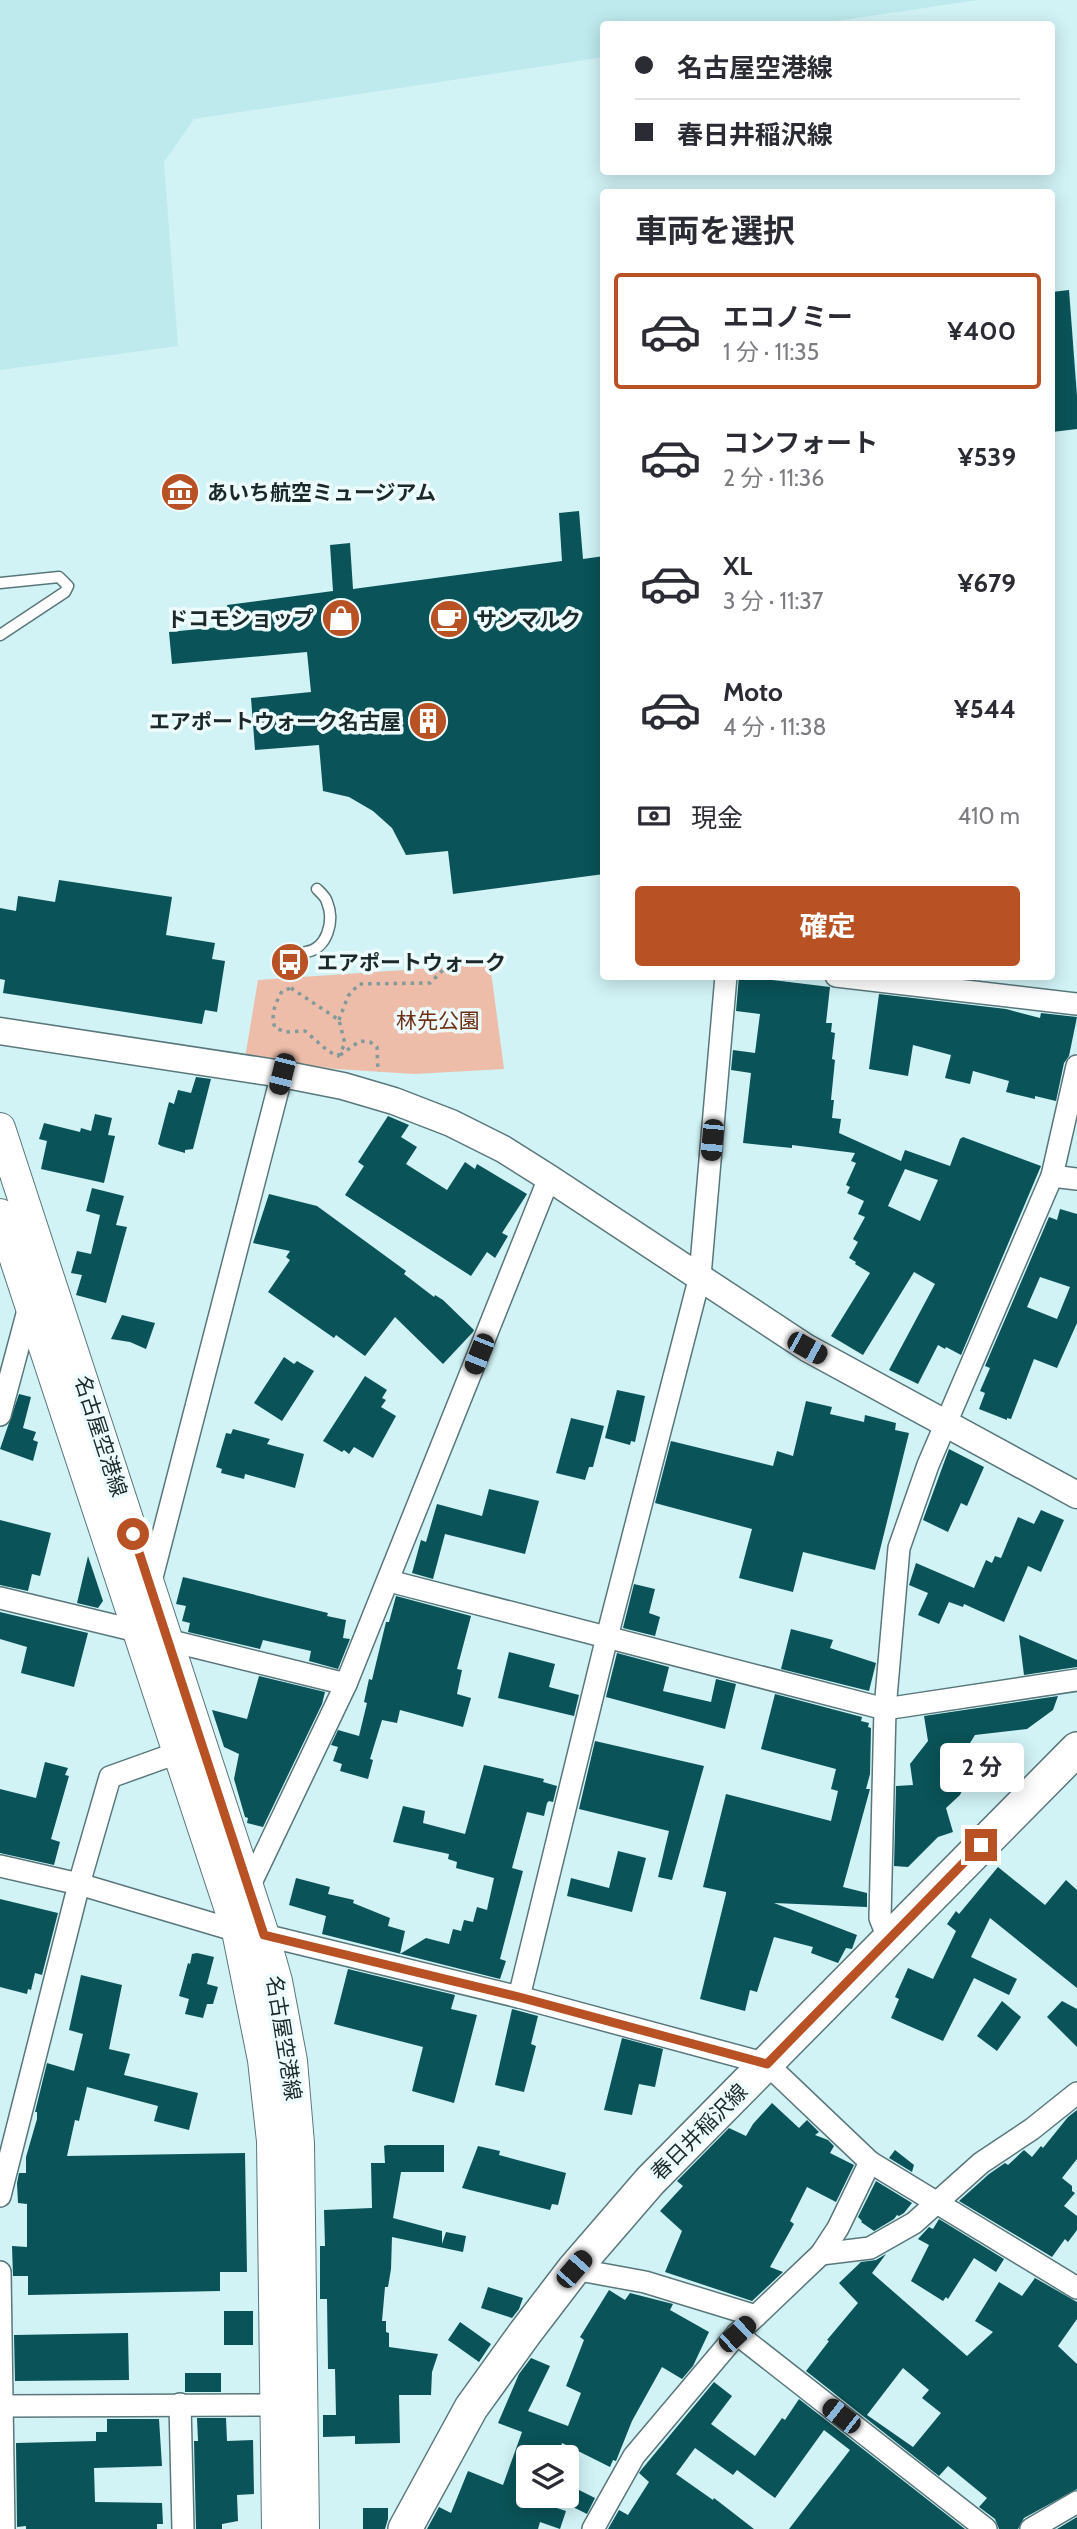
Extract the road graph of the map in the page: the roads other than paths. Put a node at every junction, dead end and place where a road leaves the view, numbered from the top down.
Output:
1 (0, 583) edge
2 (0, 635) edge
3 (317, 889) dead end
4 (306, 952) dead end
5 (726, 980) edge
6 (870, 980) edge
7 (1077, 1004) edge
8 (0, 1031) edge
9 (1077, 1066) edge
10 (282, 1074) junction
11 (0, 1128) edge
12 (1052, 1177) junction
13 (549, 1178) junction
14 (1077, 1179) edge
15 (0, 1214) edge
16 (700, 1276) junction
17 (30, 1303) junction
18 (0, 1415) edge
19 (947, 1425) junction
20 (1077, 1495) edge
21 (389, 1581) junction
22 (150, 1585) junction
23 (0, 1598) edge
24 (136, 1631) junction
25 (607, 1637) junction
26 (167, 1640) junction
27 (1077, 1680) edge
28 (346, 1684) junction
29 (885, 1709) junction
30 (1076, 1751) edge
31 (177, 1753) junction
32 (0, 1866) edge
33 (79, 1884) junction
34 (248, 1889) junction
35 (251, 1933) junction
36 (888, 1938) junction
37 (519, 1997) junction
38 (767, 2064) junction
39 (1077, 2093) edge
40 (870, 2162) junction
41 (0, 2196) edge
42 (938, 2202) junction
43 (821, 2253) junction
44 (574, 2269) junction
45 (0, 2272) edge
46 (1077, 2288) edge
47 (756, 2316) junction
48 (737, 2334) junction
49 (180, 2404) junction
50 (276, 2405) junction
51 (1, 2406) edge
52 (1077, 2502) edge
53 (4, 2529) edge
54 (183, 2529) edge
55 (278, 2529) edge
56 (304, 2529) edge
57 (405, 2529) edge
58 (593, 2529) edge
59 (986, 2529) edge
60 (1031, 2529) edge

1 - 2 lane
3 - 4 lane
5 - 16 street
6 - 7 street
8 - 10 street
9 - 12 street
10 - 13 street
10 - 22 street
11 - 22 main road, 名古屋空港線
12 - 14 street
12 - 19 street
13 - 16 street
13 - 21 street
15 - 17 main road, 名古屋空港線
16 - 19 street
16 - 25 street
17 - 18 street
17 - 24 main road, 名古屋空港線
19 - 20 street
19 - 29 street
21 - 25 street
21 - 28 street
22 - 26 main road, 名古屋空港線
23 - 24 street
24 - 31 main road, 名古屋空港線
25 - 29 street
25 - 37 street
26 - 28 street
26 - 34 main road, 名古屋空港線
27 - 29 street
28 - 34 street
29 - 36 street
30 - 36 main road, 春日井稲沢線
31 - 33 street
31 - 35 main road, 名古屋空港線
32 - 33 street
33 - 35 street
33 - 41 street
34 - 35 main road, 名古屋空港線
35 - 37 street
35 - 50 main road, 名古屋空港線
35 - 56 main road, 名古屋空港線
36 - 38 main road, 春日井稲沢線
37 - 38 street
38 - 40 street
38 - 44 main road, 春日井稲沢線
39 - 42 street
40 - 42 street
40 - 43 street
42 - 43 street
42 - 46 street
43 - 47 street
44 - 47 street
44 - 57 main road, 春日井稲沢線
45 - 51 street
47 - 48 street
48 - 58 street
48 - 59 street
49 - 50 street
49 - 51 street
49 - 54 street
50 - 55 main road, 名古屋空港線
51 - 53 street
52 - 60 street

